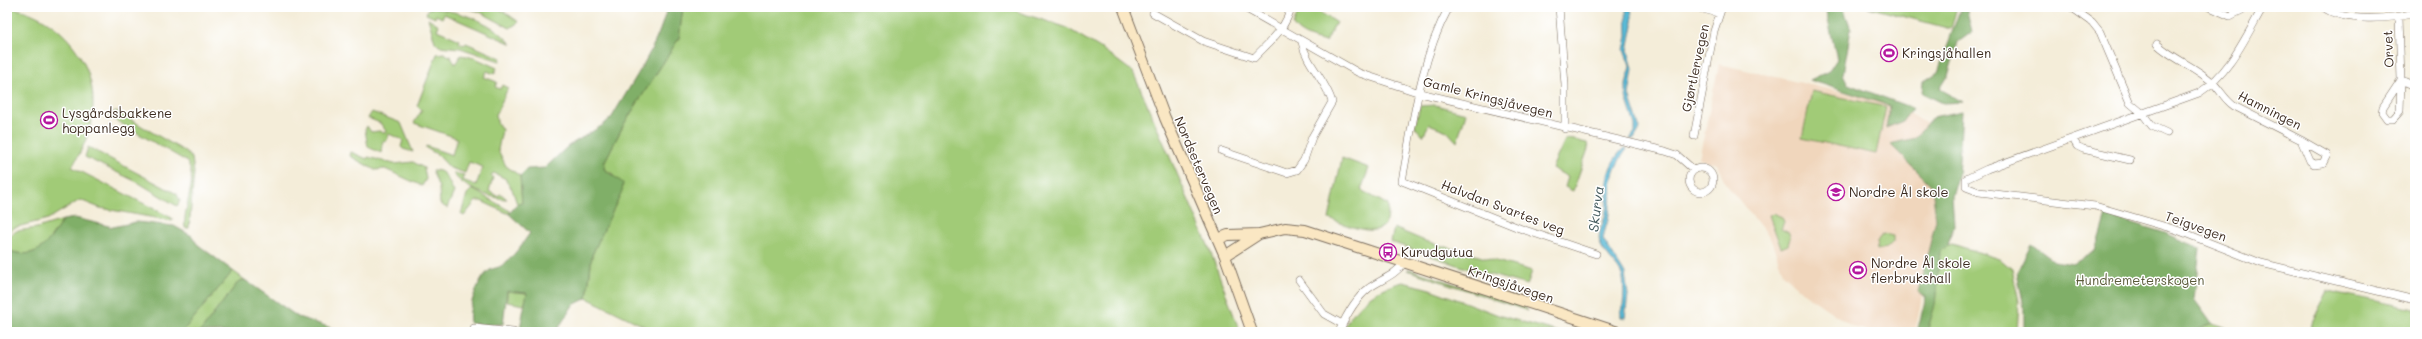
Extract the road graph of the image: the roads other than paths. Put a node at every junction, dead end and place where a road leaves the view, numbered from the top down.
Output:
1 (1123, 7) edge
2 (1243, 7) edge
3 (1291, 7) edge
4 (1449, 7) edge
5 (1559, 7) edge
6 (1695, 7) edge
7 (2071, 7) edge
8 (2210, 7) edge
9 (2248, 7) edge
10 (2263, 7) edge
11 (2323, 7) edge
12 (1720, 10) edge
13 (1154, 13) dead end
14 (2415, 13) edge
15 (2399, 17) junction
16 (1282, 29) junction
17 (1302, 42) junction
18 (2157, 44) dead end
19 (2402, 80) junction
20 (2214, 84) junction
21 (2415, 86) edge
22 (1420, 93) junction
23 (2142, 112) junction
24 (1565, 129) junction
25 (2167, 133) dead end
26 (1694, 136) dead end
27 (2073, 139) junction
28 (2301, 140) dead end
29 (1222, 151) dead end
30 (2130, 160) dead end
31 (1694, 170) dead end
32 (1259, 234) junction
33 (1218, 239) junction
34 (1596, 254) dead end
35 (1225, 256) junction
36 (1404, 262) junction
37 (1299, 280) dead end
38 (2415, 300) edge
39 (1342, 324) junction
40 (474, 328) dead end
41 (1604, 330) edge
42 (513, 332) edge
43 (1252, 332) edge
44 (1338, 332) edge
45 (1618, 332) edge

1 - 33 street, Nordsetervegen
2 - 16 street, Gamle Kringsjåvegen
3 - 16 street
4 - 22 street
5 - 24 street
6 - 12 street
7 - 23 street
8 - 9 street
10 - 20 street
11 - 15 street
12 - 26 street, Gjørtlervegen
13 - 16 street
14 - 15 street
15 - 19 street, Orvet
16 - 17 street, Gamle Kringsjåvegen
17 - 22 street, Gamle Kringsjåvegen
17 - 29 street
18 - 20 street, Hamningen
19 - 19 street, Orvet
19 - 21 street, Orvet
20 - 23 street
20 - 28 street, Hamningen
22 - 24 street, Gamle Kringsjåvegen
22 - 34 street, Halvdan Svartes veg
23 - 25 street
23 - 27 street
24 - 31 street, Gamle Kringsjåvegen
27 - 30 street
27 - 38 street, Teigvegen
32 - 33 street, Kringsjåvegen
32 - 35 street, Kringsjåvegen
32 - 36 street, Kringsjåvegen
33 - 35 street, Nordsetervegen
35 - 43 street, Nordsetervegen
36 - 39 street
36 - 41 street, Kringsjåvegen
37 - 39 street
39 - 44 street
40 - 42 street
41 - 45 street, Kringsjåvegen

